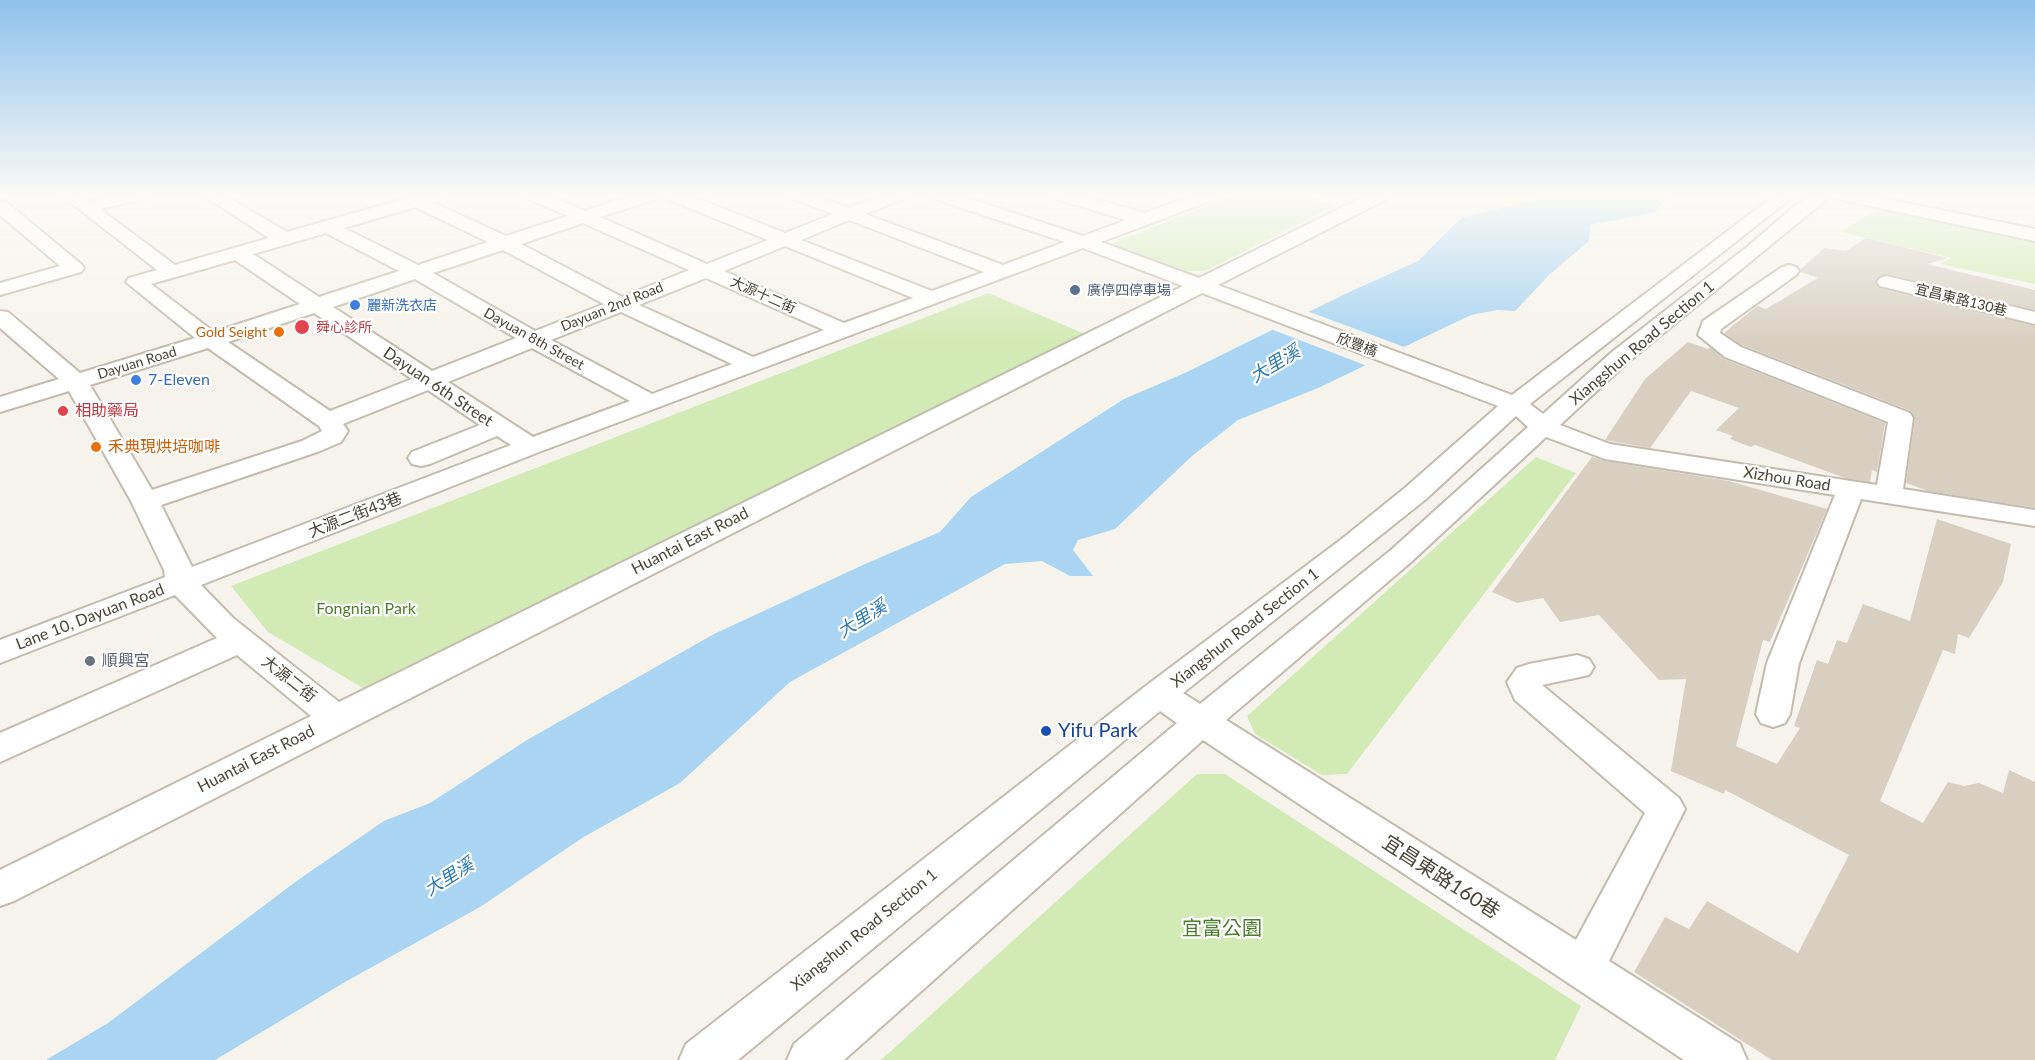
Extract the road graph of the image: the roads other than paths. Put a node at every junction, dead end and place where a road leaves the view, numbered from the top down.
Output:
1 (46, 244) edge
2 (136, 244) edge
3 (267, 244) edge
4 (363, 244) edge
5 (501, 244) edge
6 (508, 244) edge
7 (648, 244) edge
8 (773, 244) edge
9 (795, 244) edge
10 (943, 244) edge
11 (1072, 244) edge
12 (1090, 244) edge
13 (1282, 244) edge
14 (1722, 244) edge
15 (1761, 244) edge
16 (238, 253) junction
17 (707, 270) junction
18 (171, 271) junction
19 (1789, 271) dead end
20 (1003, 272) junction
21 (418, 273) junction
22 (1887, 282) dead end
23 (4, 283) edge
24 (1199, 286) junction
25 (931, 298) junction
26 (620, 304) junction
27 (316, 305) junction
28 (0, 317) edge
29 (2035, 318) edge
30 (844, 331) junction
31 (533, 339) junction
32 (211, 340) junction
33 (752, 365) junction
34 (429, 381) junction
35 (76, 382) junction
36 (651, 403) junction
37 (1515, 404) junction
38 (0, 405) edge
39 (328, 421) junction
40 (1543, 426) junction
41 (497, 427) junction
42 (530, 447) junction
43 (421, 458) dead end
44 (1851, 489) junction
45 (1889, 495) junction
46 (144, 501) junction
47 (2035, 518) edge
48 (180, 582) junction
49 (240, 641) junction
50 (0, 652) edge
51 (1577, 667) dead end
52 (1159, 694) junction
53 (1773, 714) dead end
54 (337, 719) junction
55 (1201, 722) junction
56 (0, 748) edge
57 (0, 889) edge
58 (1583, 969) junction
59 (702, 1060) edge
60 (810, 1060) edge
61 (1724, 1060) edge

1 - 23 street
2 - 18 street
3 - 16 street
4 - 21 street, Dayuan 8th Street
5 - 21 street, Dayuan Road
6 - 26 street
7 - 17 street, 大源十二街
8 - 17 street, Dayuan 2nd Road
9 - 25 street
10 - 20 street
11 - 20 street, 大源二街43巷
12 - 24 street, 欣豐橋
13 - 24 street, Huantai East Road
14 - 37 street, Xiangshun Road Section 1
15 - 40 street, Xiangshun Road Section 1
16 - 18 street
16 - 27 street, Dayuan 6th Street
17 - 26 street, Dayuan 2nd Road
17 - 30 street, 大源十二街
18 - 32 street
19 - 45 street
20 - 25 street, 大源二街43巷
21 - 27 street, Dayuan Road
21 - 31 street, Dayuan 8th Street
22 - 29 street, 宜昌東路130巷
24 - 37 street, 欣豐橋
24 - 54 street, Huantai East Road
25 - 30 street, 大源二街43巷
26 - 31 street, Dayuan 2nd Road
26 - 33 street
27 - 32 street, Dayuan Road
27 - 34 street, Dayuan 6th Street
28 - 35 street
30 - 33 street, 大源二街43巷
31 - 34 street, Dayuan 2nd Road
31 - 36 street, Dayuan 8th Street
32 - 35 street, Dayuan Road
32 - 39 street
33 - 36 street, 大源二街43巷
34 - 39 street, Dayuan 2nd Road
34 - 41 street, Dayuan 6th Street
35 - 38 street, Dayuan Road
35 - 46 street
36 - 42 street, 大源二街43巷
37 - 40 street, 欣豐橋
37 - 52 street, Xiangshun Road Section 1
39 - 46 street
40 - 44 street, Xizhou Road
40 - 55 street, Xiangshun Road Section 1
41 - 42 street, Dayuan 6th Street
41 - 43 street
42 - 48 street, 大源二街43巷
44 - 45 street, Xizhou Road
44 - 53 street
45 - 47 street, Xizhou Road
46 - 48 street
48 - 49 street, 大源二街
48 - 50 street, Lane 10, Dayuan Road
49 - 54 street, 大源二街
49 - 56 street
51 - 58 street
52 - 55 street, 宜昌東路160巷
52 - 59 street, Xiangshun Road Section 1
54 - 57 street, Huantai East Road
55 - 58 street, 宜昌東路160巷
55 - 60 street, Xiangshun Road Section 1
58 - 61 street, 宜昌東路160巷

